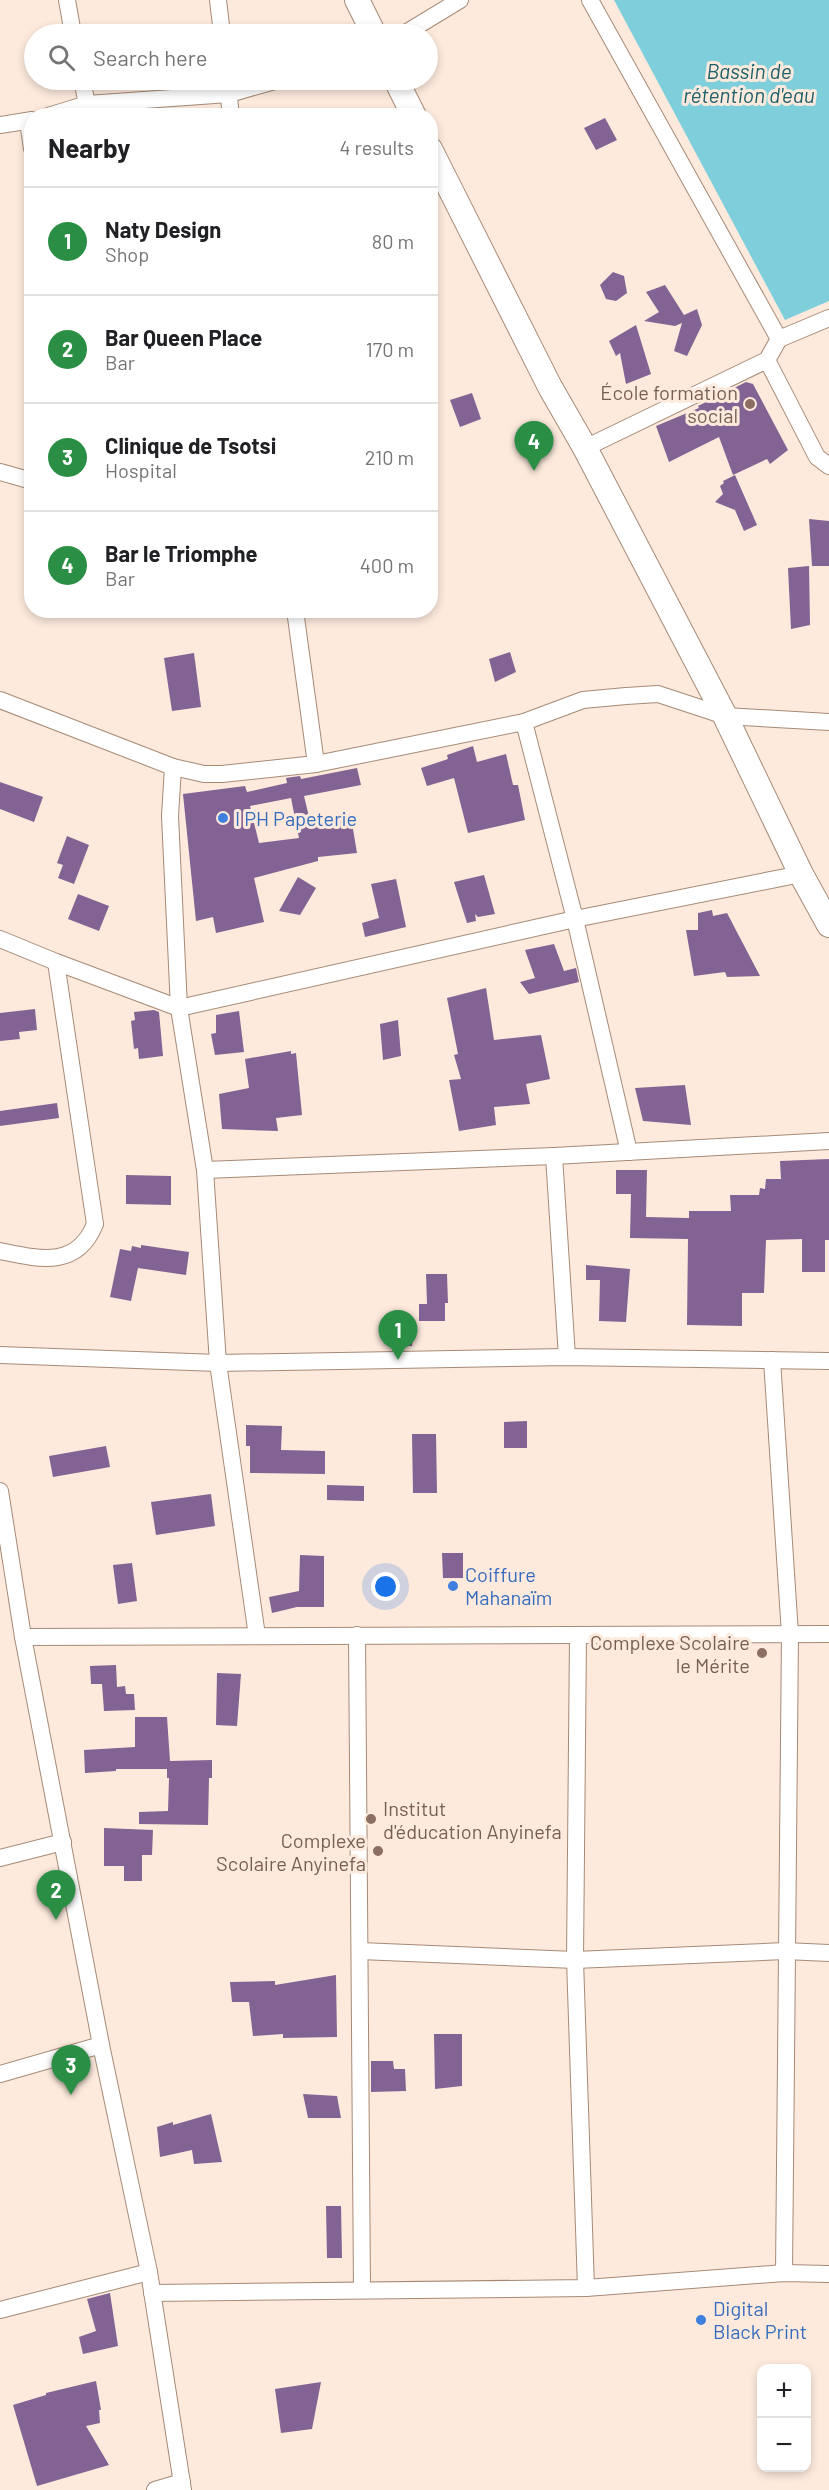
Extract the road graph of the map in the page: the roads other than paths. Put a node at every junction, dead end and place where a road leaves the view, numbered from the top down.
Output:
1 (66, 0) edge
2 (218, 0) edge
3 (357, 0) edge
4 (460, 0) edge
5 (590, 0) edge
6 (71, 24) edge
7 (221, 24) edge
8 (369, 24) edge
9 (420, 24) edge
10 (84, 90) edge
11 (204, 90) edge
12 (228, 90) edge
13 (401, 90) edge
14 (87, 105) junction
15 (76, 108) edge
16 (230, 108) edge
17 (410, 108) edge
18 (24, 122) edge
19 (0, 125) edge
20 (438, 165) edge
21 (829, 318) edge
22 (779, 339) junction
23 (767, 360) junction
24 (585, 448) junction
25 (829, 465) edge
26 (0, 472) edge
27 (24, 479) edge
28 (296, 618) edge
29 (0, 700) edge
30 (725, 716) junction
31 (524, 722) junction
32 (829, 722) edge
33 (316, 764) junction
34 (173, 767) junction
35 (801, 873) junction
36 (575, 919) junction
37 (829, 925) edge
38 (0, 939) edge
39 (56, 962) junction
40 (179, 1008) junction
41 (829, 1141) edge
42 (629, 1152) junction
43 (554, 1156) junction
44 (205, 1170) junction
45 (0, 1251) edge
46 (0, 1354) edge
47 (567, 1356) junction
48 (772, 1360) junction
49 (829, 1361) edge
50 (218, 1363) junction
51 (0, 1491) edge
52 (790, 1634) junction
53 (829, 1634) edge
54 (357, 1635) junction
55 (578, 1635) junction
56 (257, 1636) junction
57 (23, 1637) junction
58 (63, 1842) junction
59 (0, 1858) edge
60 (360, 1951) junction
61 (785, 1951) junction
62 (829, 1953) edge
63 (574, 1960) junction
64 (101, 2045) junction
65 (0, 2074) edge
66 (149, 2272) junction
67 (784, 2273) junction
68 (829, 2274) edge
69 (586, 2288) junction
70 (362, 2290) junction
71 (152, 2293) junction
72 (0, 2310) edge
73 (182, 2486) edge
74 (155, 2490) edge

1 - 6 street
2 - 7 street
3 - 8 street
4 - 9 street
5 - 22 street
10 - 14 street
11 - 14 street
12 - 16 street
13 - 17 street
14 - 15 street
18 - 19 street
20 - 24 street
21 - 22 street
22 - 23 street
23 - 24 street
23 - 25 street
24 - 30 street
26 - 27 street
28 - 33 street
29 - 34 street
30 - 31 street
30 - 32 street
30 - 35 street
31 - 33 street
31 - 36 street
33 - 34 street
34 - 40 street
35 - 36 street
35 - 37 street
36 - 40 street
36 - 42 street
38 - 39 street
39 - 40 street
39 - 45 street
40 - 44 street
41 - 42 street
42 - 43 street
43 - 44 street
43 - 47 street
44 - 50 street
46 - 50 street
47 - 48 street
47 - 50 street
48 - 49 street
48 - 52 street
50 - 56 street
51 - 57 street
52 - 53 street
52 - 55 street
52 - 61 street
54 - 55 street
54 - 56 street
54 - 60 street
55 - 63 street
56 - 57 street
57 - 58 street
58 - 59 street
58 - 64 street
60 - 63 street
60 - 70 street
61 - 62 street
61 - 63 street
61 - 67 street
63 - 69 street
64 - 65 street
64 - 66 street
66 - 71 street
66 - 72 street
67 - 68 street
67 - 69 street
69 - 70 street
70 - 71 street
71 - 73 street
73 - 74 street

